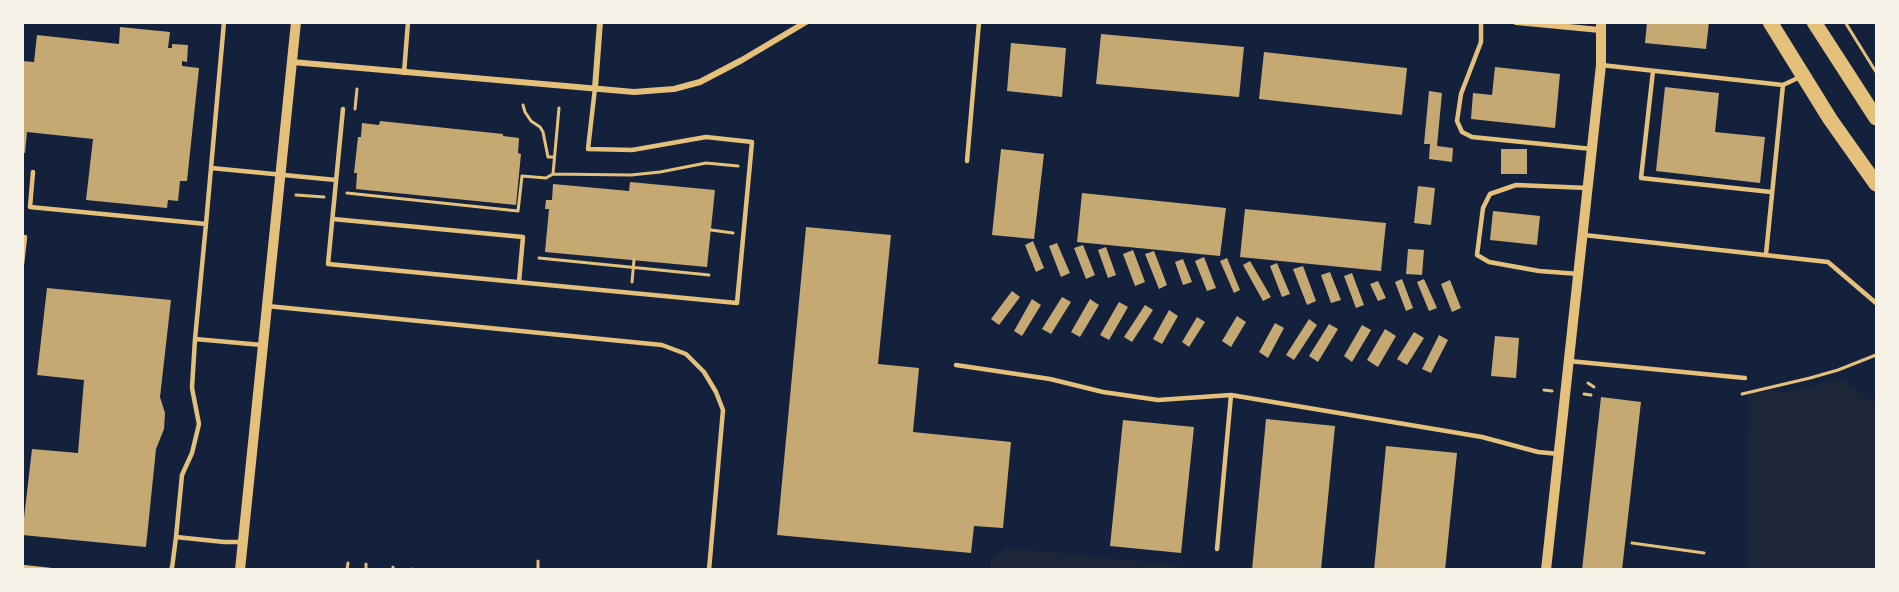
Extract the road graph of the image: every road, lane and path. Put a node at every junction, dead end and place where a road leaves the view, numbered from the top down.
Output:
1 (224, 22) edge
2 (296, 22) edge
3 (408, 22) edge
4 (600, 22) edge
5 (979, 22) edge
6 (1481, 22) edge
7 (1516, 22) edge
8 (1770, 22) edge
9 (1814, 22) edge
10 (1845, 22) edge
11 (802, 23) edge
12 (1600, 26) edge
13 (292, 62) junction
14 (1601, 65) junction
15 (1653, 71) junction
16 (1876, 72) edge
17 (404, 73) junction
18 (1802, 75) junction
19 (1783, 85) junction
20 (595, 88) junction
21 (357, 89) dead end
22 (523, 105) dead end
23 (559, 108) dead end
24 (343, 109) dead end
25 (355, 111) dead end
26 (1876, 118) edge
27 (1592, 149) junction
28 (554, 158) junction
29 (967, 161) dead end
30 (738, 166) dead end
31 (211, 168) junction
32 (33, 172) dead end
33 (281, 174) junction
34 (553, 174) junction
35 (336, 180) junction
36 (1876, 184) edge
37 (1588, 188) junction
38 (1771, 192) junction
39 (347, 193) dead end
40 (296, 195) dead end
41 (312, 197) dead end
42 (333, 219) junction
43 (206, 224) junction
44 (711, 230) dead end
45 (743, 234) junction
46 (1583, 235) junction
47 (25, 237) dead end
48 (1766, 254) junction
49 (539, 258) dead end
50 (634, 260) dead end
51 (22, 264) edge
52 (633, 267) junction
53 (1579, 274) junction
54 (709, 275) dead end
55 (519, 282) junction
56 (632, 293) junction
57 (1876, 303) edge
58 (266, 306) junction
59 (195, 339) junction
60 (262, 345) junction
61 (1876, 355) edge
62 (1569, 361) junction
63 (956, 365) dead end
64 (1744, 378) dead end
65 (1588, 383) dead end
66 (1594, 387) dead end
67 (1544, 390) dead end
68 (1552, 391) dead end
69 (1584, 394) dead end
70 (1742, 394) dead end
71 (1232, 395) junction
72 (1591, 395) dead end
73 (1559, 454) junction
74 (176, 537) junction
75 (243, 542) junction
76 (1632, 543) dead end
77 (1217, 549) dead end
78 (1704, 553) dead end
79 (538, 561) dead end
80 (348, 563) dead end
81 (366, 564) dead end
82 (22, 567) edge
83 (50, 570) edge
84 (170, 570) edge
85 (240, 570) edge
86 (347, 570) edge
87 (366, 570) edge
88 (538, 570) edge
89 (709, 570) edge
90 (1546, 570) edge

1 - 31 lane
2 - 13 street
3 - 17 lane
4 - 20 street
5 - 29 lane
6 - 27 lane
7 - 12 street
8 - 18 main road
9 - 26 main road
10 - 16 path
11 - 20 street
12 - 14 street
13 - 17 street
13 - 33 street
14 - 15 lane
14 - 27 street
15 - 19 lane
15 - 38 lane
17 - 20 street
18 - 19 lane
18 - 36 main road
19 - 38 lane
20 - 45 lane
21 - 25 path
22 - 28 path
23 - 28 path
24 - 35 lane
27 - 37 street
28 - 34 path
30 - 34 path
31 - 33 lane
31 - 43 lane
32 - 43 lane
33 - 35 lane
33 - 58 street
34 - 39 path
35 - 42 lane
37 - 46 street
37 - 53 lane
38 - 48 lane
40 - 41 path
42 - 55 lane
42 - 55 lane
43 - 59 lane
44 - 45 path
45 - 56 lane
46 - 48 lane
46 - 53 street
47 - 51 lane
48 - 57 lane
49 - 52 path
50 - 52 path
52 - 54 path
52 - 56 path
53 - 62 street
55 - 56 lane
58 - 60 street
58 - 89 lane
59 - 60 lane
59 - 74 lane
60 - 75 street
61 - 70 path
62 - 64 lane
62 - 73 street
63 - 71 lane
65 - 66 path
67 - 68 path
69 - 72 path
71 - 73 lane
71 - 77 lane
73 - 90 street
74 - 75 lane
74 - 84 lane
75 - 85 street
76 - 78 path
79 - 88 path
80 - 86 path
81 - 87 path
82 - 83 lane

